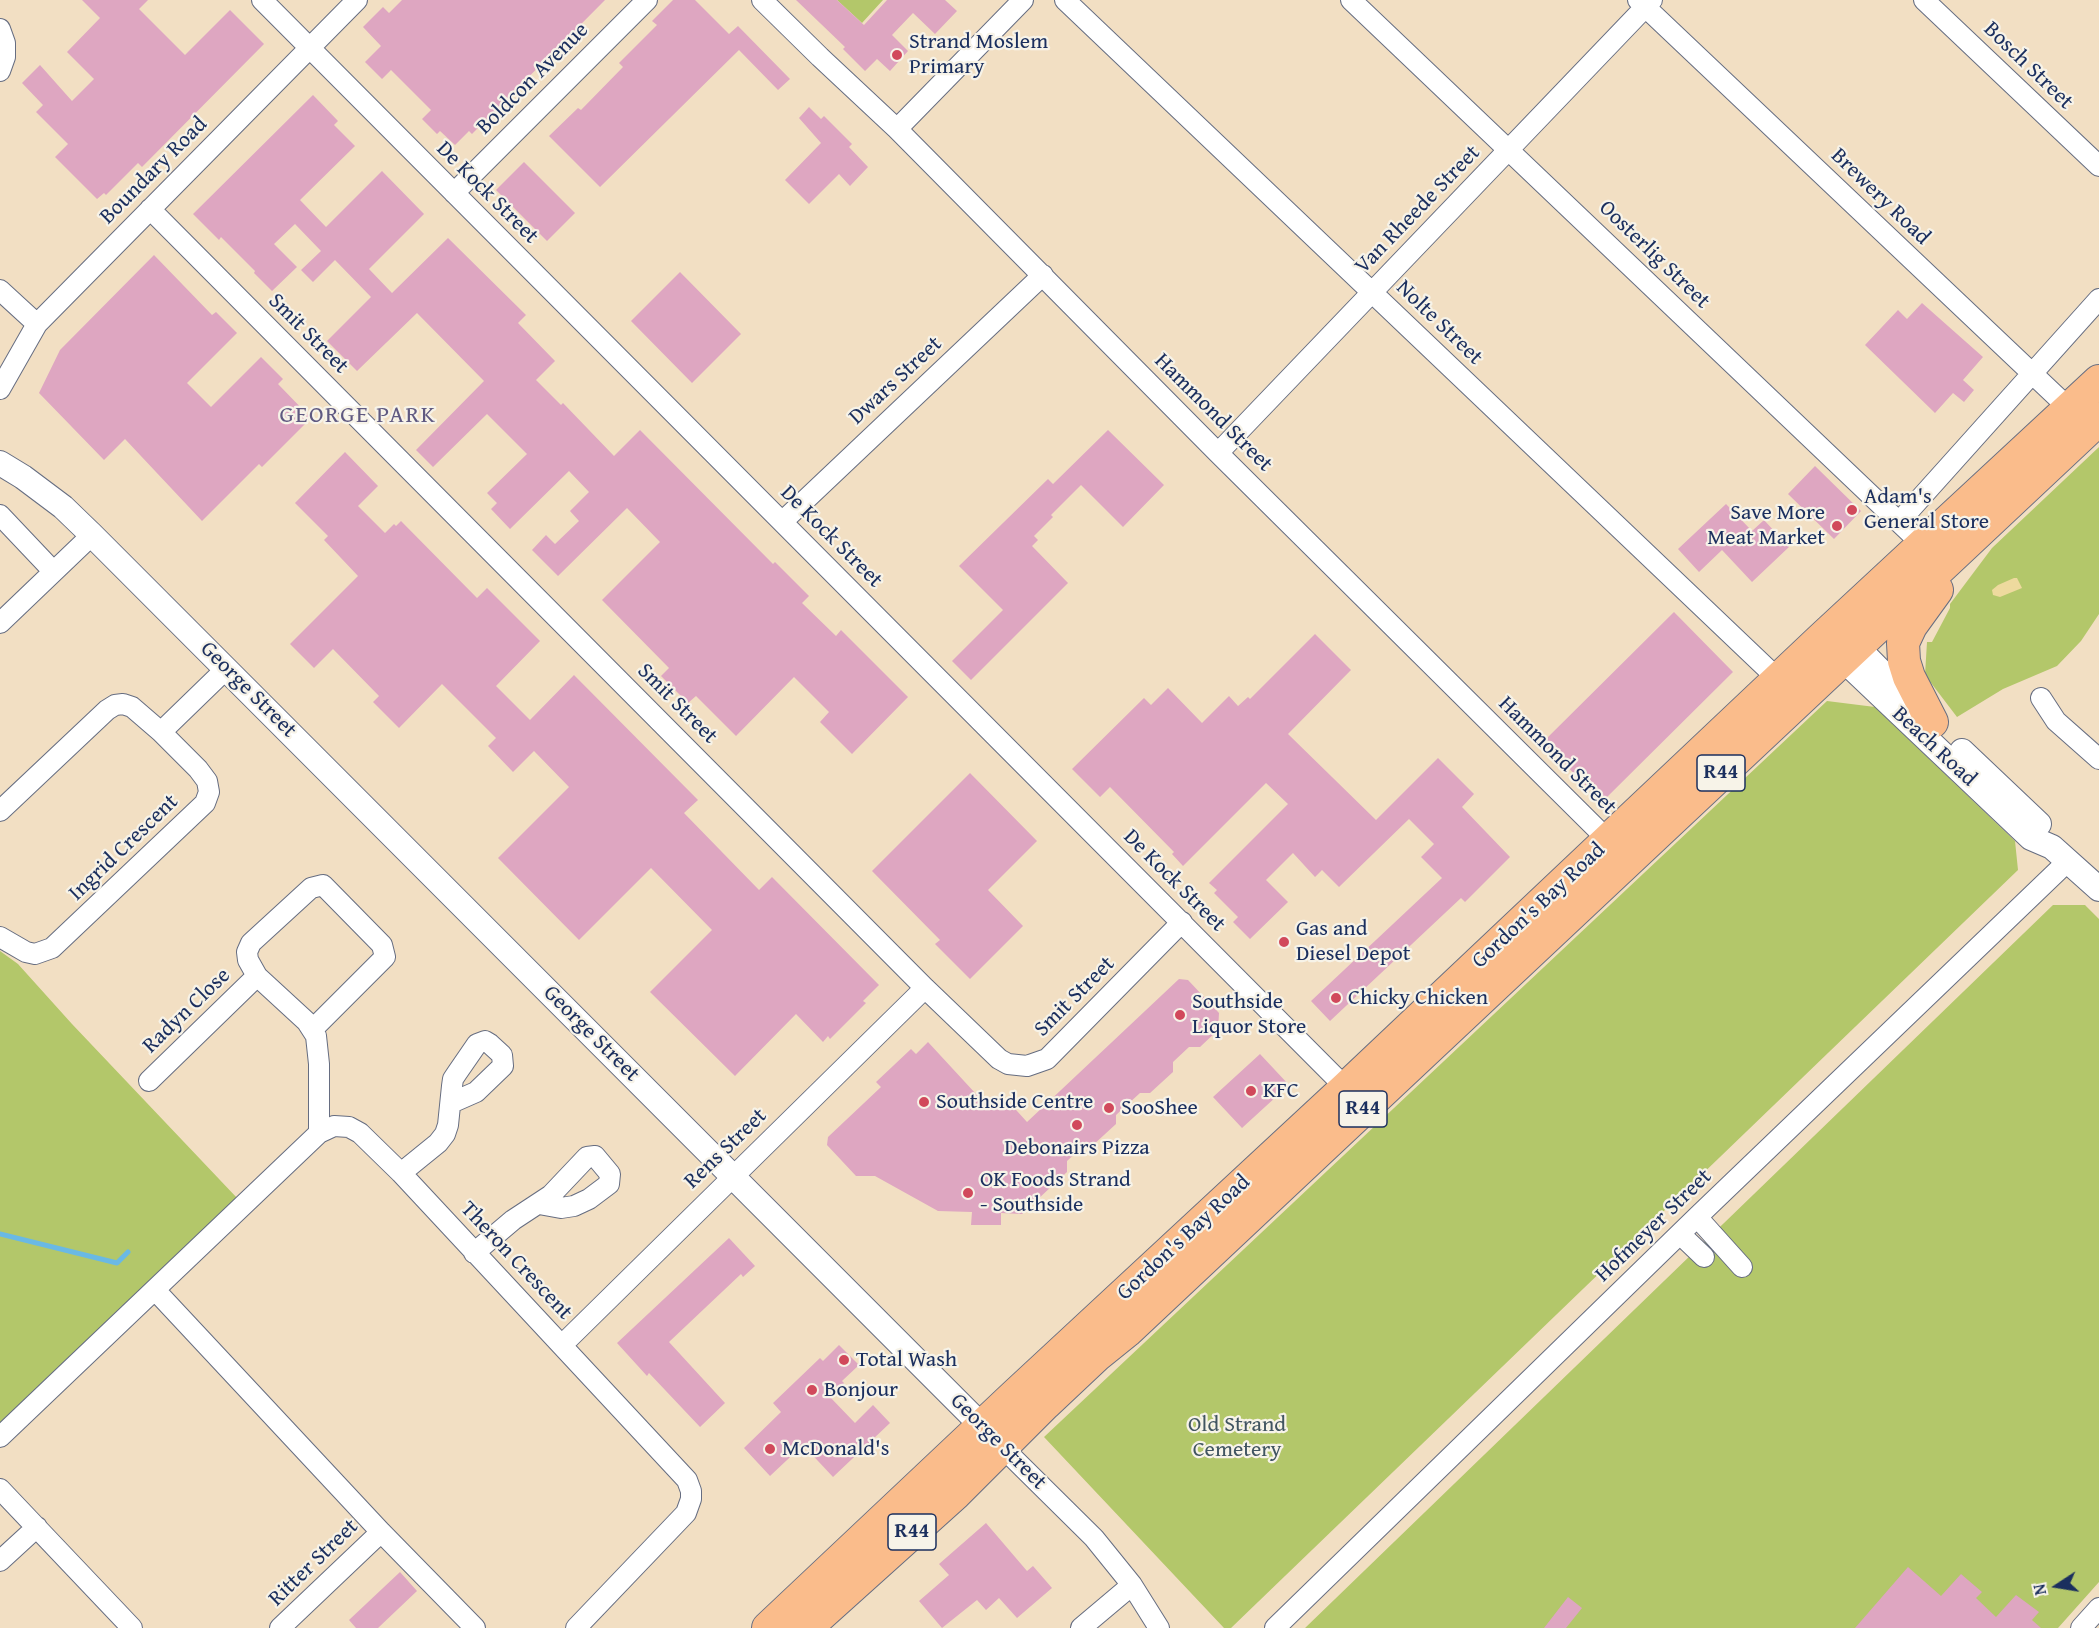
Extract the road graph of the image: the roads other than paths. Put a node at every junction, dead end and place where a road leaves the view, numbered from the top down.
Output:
1 (262, 0) edge
2 (357, 0) edge
3 (647, 0) edge
4 (762, 0) edge
5 (1023, 0) edge
6 (1065, 0) edge
7 (1351, 0) edge
8 (1924, 0) edge
9 (1645, 2) edge
10 (0, 29) edge
11 (310, 49) junction
12 (0, 71) edge
13 (897, 129) junction
14 (1508, 150) junction
15 (2099, 166) edge
16 (454, 193) junction
17 (150, 209) junction
18 (1043, 275) junction
19 (0, 290) edge
20 (1372, 292) junction
21 (2099, 299) edge
22 (37, 324) junction
23 (2032, 375) junction
24 (2099, 381) edge
25 (0, 389) edge
26 (2086, 419) edge
27 (1218, 453) junction
28 (0, 463) edge
29 (0, 515) edge
30 (782, 522) junction
31 (1899, 522) junction
32 (92, 535) junction
33 (1923, 545) junction
34 (1959, 550) junction
35 (53, 571) junction
36 (0, 622) edge
37 (1839, 643) junction
38 (226, 669) junction
39 (1779, 680) junction
40 (2041, 698) dead end
41 (1932, 722) junction
42 (161, 732) junction
43 (2099, 759) edge
44 (0, 812) edge
45 (1618, 851) junction
46 (2060, 854) junction
47 (2099, 889) edge
48 (1182, 922) junction
49 (0, 937) edge
50 (257, 976) junction
51 (925, 988) junction
52 (313, 1029) junction
53 (149, 1081) dead end
54 (1356, 1098) junction
55 (451, 1103) junction
56 (319, 1133) junction
57 (401, 1173) junction
58 (732, 1176) junction
59 (539, 1204) junction
60 (1697, 1217) junction
61 (1680, 1234) junction
62 (474, 1253) junction
63 (1704, 1257) dead end
64 (1742, 1267) dead end
65 (155, 1290) junction
66 (562, 1345) junction
67 (992, 1436) junction
68 (0, 1437) edge
69 (0, 1489) edge
70 (37, 1527) junction
71 (381, 1532) junction
72 (0, 1561) edge
73 (1132, 1584) junction
74 (2099, 1608) edge
75 (814, 1617) edge
76 (132, 1628) edge
77 (280, 1628) edge
78 (475, 1628) edge
79 (576, 1628) edge
80 (768, 1628) edge
81 (1081, 1628) edge
82 (1160, 1628) edge
83 (1275, 1628) edge
84 (2081, 1628) edge

1 - 11 street, De Kock Street
2 - 11 street, Boundary Road
3 - 16 street, Boldcon Avenue
4 - 13 street, Hammond Street
5 - 13 street
6 - 20 street, Nolte Street
7 - 14 street, Oosterlig Street
8 - 15 street, Bosch Street
9 - 14 street, Van Rheede Street
9 - 23 street, Brewery Road
10 - 12 street
11 - 16 street, De Kock Street
11 - 17 street, Boundary Road
13 - 18 street, Hammond Street
14 - 20 street, Van Rheede Street
14 - 31 street, Oosterlig Street
16 - 30 street, De Kock Street
17 - 22 street, Boundary Road
17 - 51 street, Smit Street
18 - 27 street, Hammond Street
18 - 30 street, Dwars Street
19 - 22 street
20 - 27 street, Van Rheede Street
20 - 39 street, Nolte Street
21 - 23 street
22 - 25 street, Boundary Road
23 - 26 street, Brewery Road
23 - 31 street
24 - 26 main road, Gordon's Bay Road / R44
26 - 33 main road, Gordon's Bay Road / R44
26 - 34 main road, Gordon's Bay Road / R44
27 - 45 street, Hammond Street
28 - 32 street, George Street
29 - 35 street
30 - 48 street, De Kock Street
31 - 33 street, Oosterlig Street
32 - 35 street
32 - 38 street, George Street
33 - 37 main road, Gordon's Bay Road / R44
34 - 37 main road, Gordon's Bay Road / R44
34 - 41 main road
35 - 36 street
37 - 39 main road, Gordon's Bay Road / R44
37 - 41 street, Beach Road
37 - 45 main road, Gordon's Bay Road / R44
37 - 46 street, Beach Road
38 - 42 street
38 - 58 street, George Street
39 - 45 main road, Gordon's Bay Road / R44
40 - 43 street
41 - 46 street, Beach Road
42 - 44 street, Ingrid Crescent
42 - 49 street, Ingrid Crescent
45 - 54 main road, Gordon's Bay Road / R44
46 - 47 street, Beach Road
46 - 60 street, Hofmeyer Street
48 - 51 street, Smit Street
48 - 54 street, De Kock Street
50 - 52 street, Radyn Close
50 - 52 street
50 - 53 street, Radyn Close
51 - 58 street, Rens Street
52 - 56 street
54 - 67 main road, Gordon's Bay Road / R44
55 - 55 street
55 - 57 street
56 - 57 street, Theron Crescent
56 - 65 street
57 - 62 street, Theron Crescent
58 - 66 street, Rens Street
58 - 67 street, George Street
59 - 59 street
59 - 62 street
60 - 61 street, Hofmeyer Street
60 - 64 street
61 - 63 street
61 - 83 street, Hofmeyer Street
62 - 66 street, Theron Crescent
65 - 68 street
65 - 71 street
66 - 79 street, Theron Crescent
67 - 73 street, George Street
67 - 75 main road, Gordon's Bay Road / R44
69 - 70 street
70 - 72 street
70 - 76 street
71 - 77 street, Ritter Street
71 - 78 street
73 - 81 street
73 - 82 street, George Street
74 - 84 street
75 - 80 main road, Gordon's Bay Road / R44

